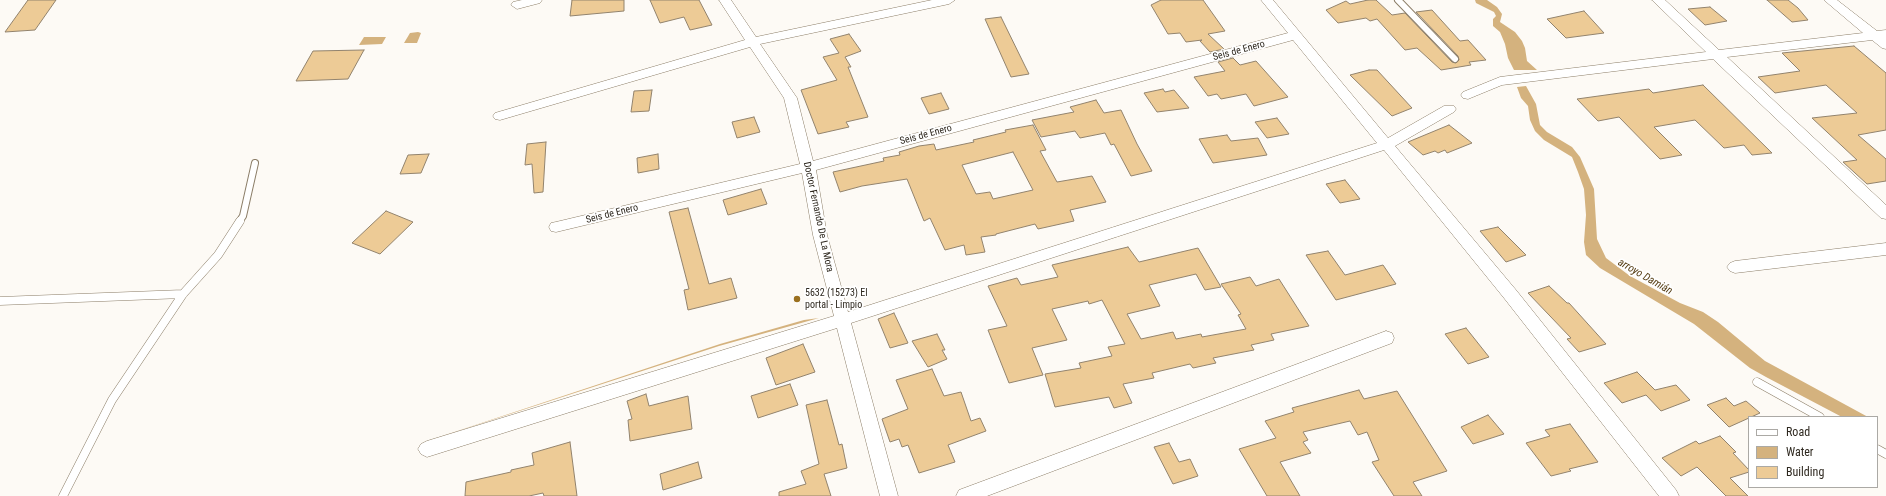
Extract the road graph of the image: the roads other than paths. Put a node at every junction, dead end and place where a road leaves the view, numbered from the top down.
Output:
1 (536, 0) edge
2 (725, 0) edge
3 (949, 0) edge
4 (1267, 0) edge
5 (1398, 0) edge
6 (1658, 0) edge
7 (1830, 0) edge
8 (517, 5) dead end
9 (1880, 34) edge
10 (1296, 35) junction
11 (753, 42) junction
12 (1886, 45) edge
13 (1716, 54) junction
14 (1455, 59) dead end
15 (1468, 95) dead end
16 (1449, 109) dead end
17 (500, 116) dead end
18 (1388, 144) junction
19 (255, 163) dead end
20 (808, 166) junction
21 (1886, 214) edge
22 (556, 227) dead end
23 (1886, 249) edge
24 (1735, 267) dead end
25 (183, 294) junction
26 (0, 301) edge
27 (842, 320) junction
28 (1386, 338) dead end
29 (1757, 382) dead end
30 (1818, 416) edge
31 (427, 449) dead end
32 (63, 496) edge
33 (889, 496) edge
34 (965, 496) edge
35 (1668, 496) edge

1 - 8 street
2 - 11 street, Doctor Fernando De La Mora
3 - 11 street
4 - 10 street
5 - 14 lane
6 - 13 street
7 - 9 street
9 - 12 street
9 - 13 street
10 - 18 street
10 - 20 street, Seis de Enero
11 - 17 street
11 - 20 street, Doctor Fernando De La Mora
13 - 15 street
13 - 21 street
16 - 18 street
18 - 27 street
18 - 35 street
19 - 25 lane
20 - 22 street, Seis de Enero
20 - 27 street, Doctor Fernando De La Mora
23 - 24 street
25 - 26 lane
25 - 32 lane
27 - 31 street
27 - 33 street, Doctor Fernando De La Mora
28 - 34 street
29 - 30 lane

